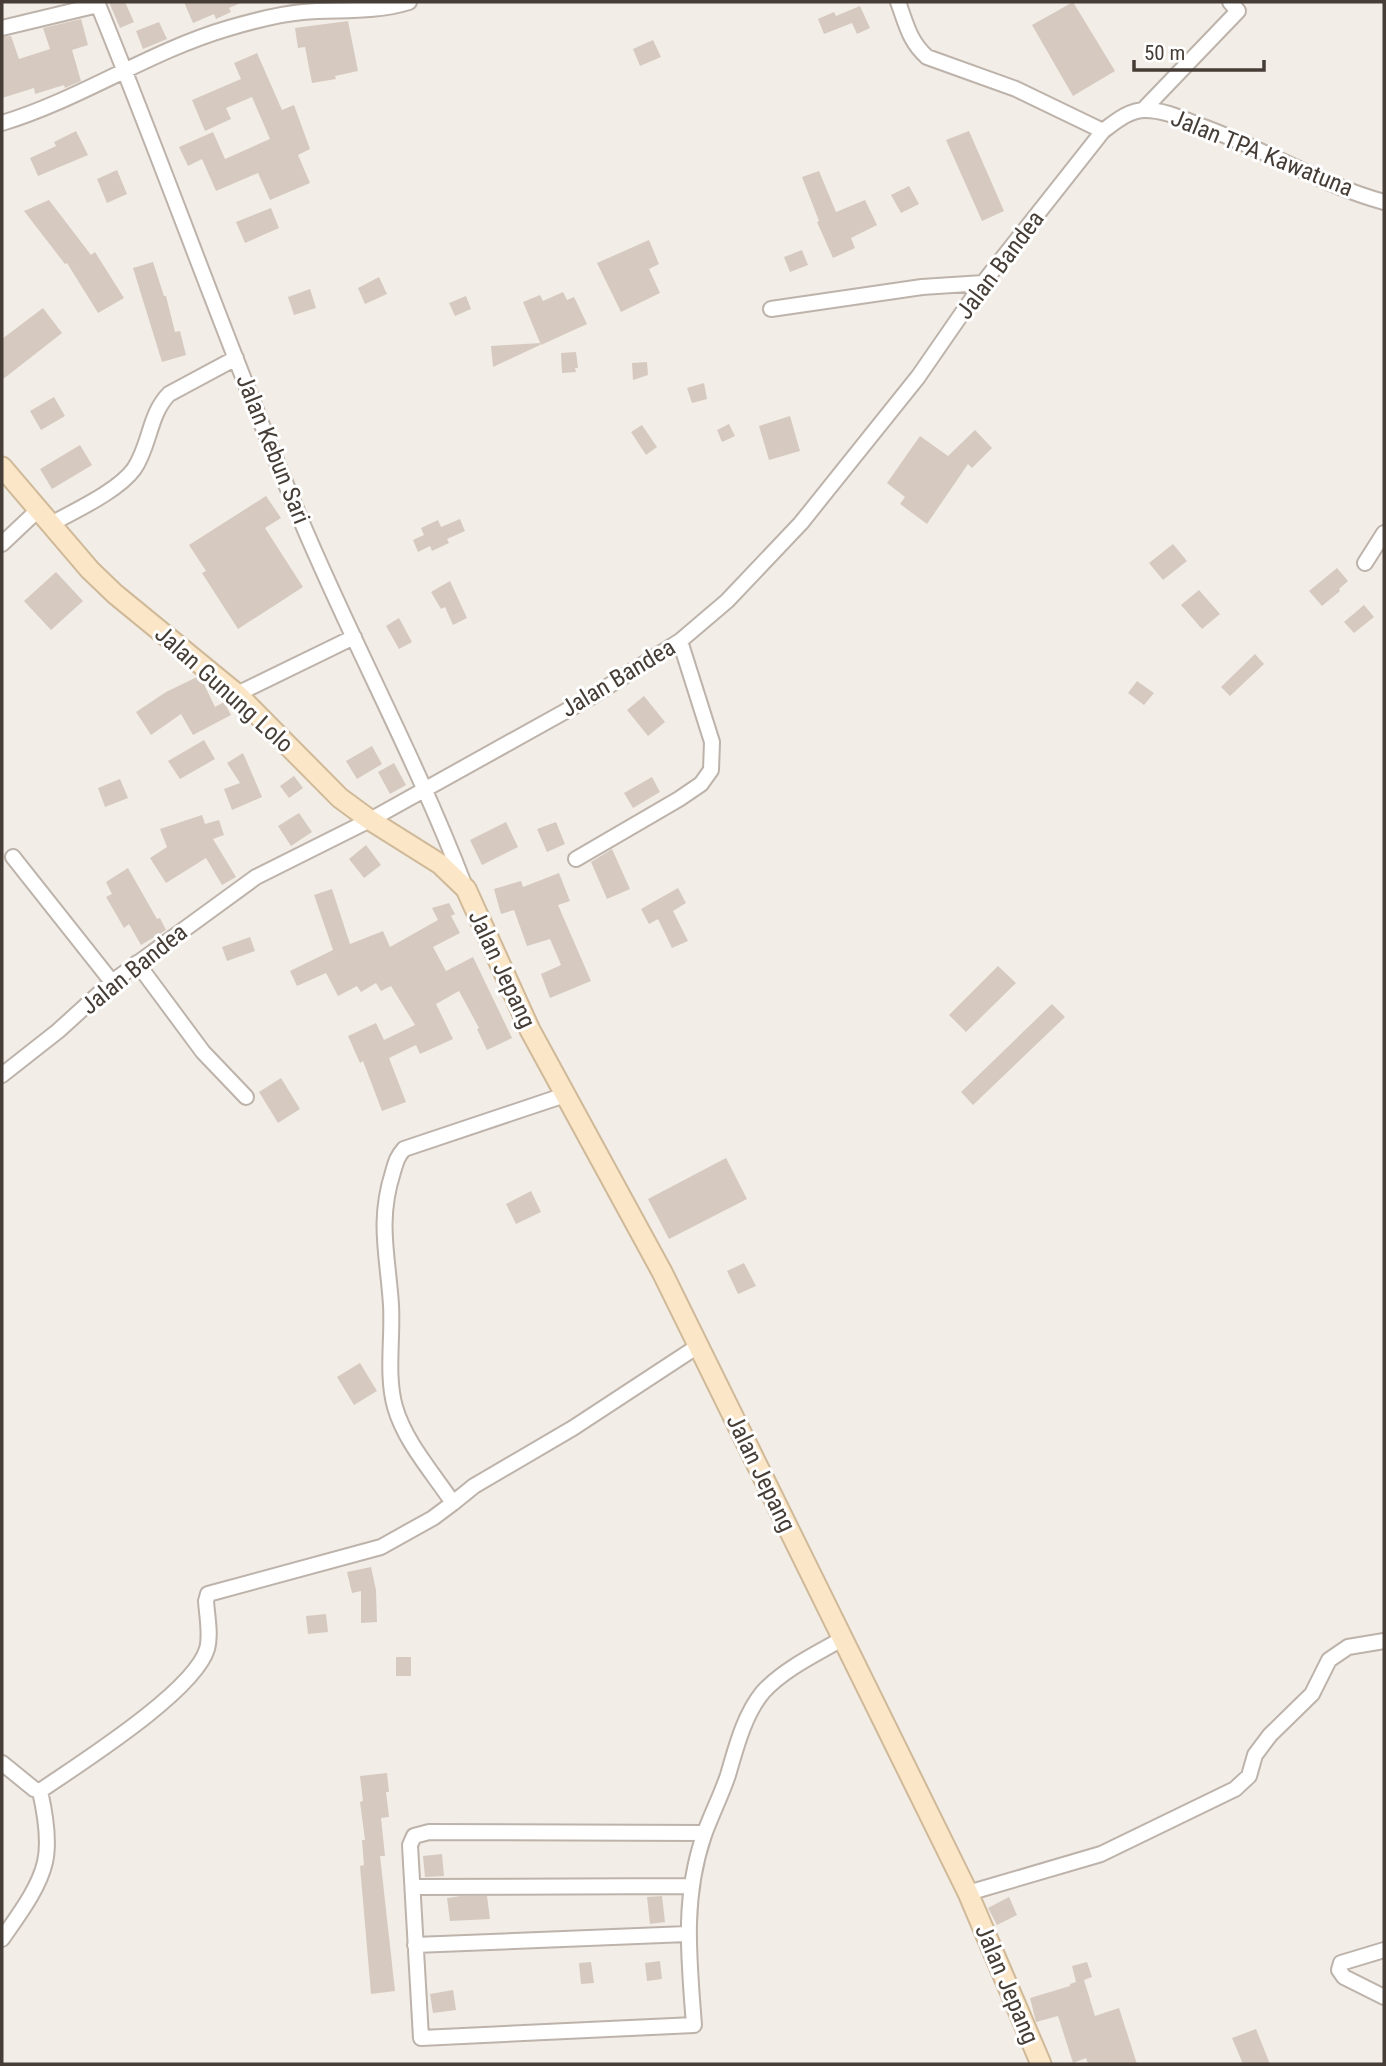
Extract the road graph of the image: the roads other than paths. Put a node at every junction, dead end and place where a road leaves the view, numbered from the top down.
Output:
1 (409, 2) edge
2 (898, 2) edge
3 (1230, 2) edge
4 (98, 3) edge
5 (2, 28) edge
6 (124, 71) junction
7 (1143, 110) junction
8 (2, 123) edge
9 (1103, 131) junction
10 (1384, 202) edge
11 (983, 283) junction
12 (771, 309) dead end
13 (236, 358) junction
14 (2, 467) edge
15 (45, 517) junction
16 (1384, 533) edge
17 (2, 544) edge
18 (1365, 563) dead end
19 (354, 637) junction
20 (680, 641) junction
21 (237, 694) junction
22 (425, 790) junction
23 (370, 820) junction
24 (13, 857) dead end
25 (576, 859) dead end
26 (466, 889) junction
27 (137, 963) junction
28 (112, 982) junction
29 (2, 1075) edge
30 (565, 1095) junction
31 (246, 1097) dead end
32 (698, 1346) junction
33 (453, 1503) junction
34 (842, 1639) junction
35 (1384, 1641) edge
36 (2, 1763) edge
37 (40, 1791) junction
38 (704, 1833) junction
39 (692, 1886) junction
40 (413, 1887) junction
41 (968, 1893) junction
42 (687, 1934) junction
43 (2, 1939) edge
44 (415, 1945) junction
45 (1384, 1950) edge
46 (1384, 1997) edge
47 (1041, 2064) edge

1 - 6 street
2 - 9 street
3 - 7 street
4 - 5 street
4 - 6 street, Jalan Kebun Sari
6 - 8 street
6 - 13 street, Jalan Kebun Sari
7 - 9 street, Jalan TPA Kawatuna
7 - 10 street, Jalan TPA Kawatuna
9 - 11 street, Jalan Bandea
11 - 12 street
11 - 20 street, Jalan Bandea
13 - 15 street
13 - 19 street, Jalan Kebun Sari
14 - 15 street, Jalan Gunung Lolo
15 - 17 street
15 - 21 street, Jalan Gunung Lolo
16 - 18 street
19 - 21 street
19 - 22 street, Jalan Kebun Sari
20 - 22 street, Jalan Bandea
20 - 25 street
21 - 23 street, Jalan Gunung Lolo
22 - 23 street, Jalan Bandea
22 - 26 street, Jalan Kebun Sari
23 - 26 street, Jalan Gunung Lolo
23 - 27 street, Jalan Bandea
24 - 28 street
26 - 30 street, Jalan Jepang
27 - 28 street, Jalan Bandea
27 - 31 street
28 - 29 street, Jalan Bandea
30 - 32 street, Jalan Jepang
30 - 33 street
32 - 33 street
32 - 34 street, Jalan Jepang
33 - 37 street
34 - 38 street
34 - 41 street, Jalan Jepang
35 - 41 street
36 - 37 street
37 - 43 street
38 - 39 street
38 - 40 street
39 - 40 street
39 - 42 street
40 - 44 street
41 - 47 street, Jalan Jepang
42 - 44 street
42 - 44 street
45 - 46 street

